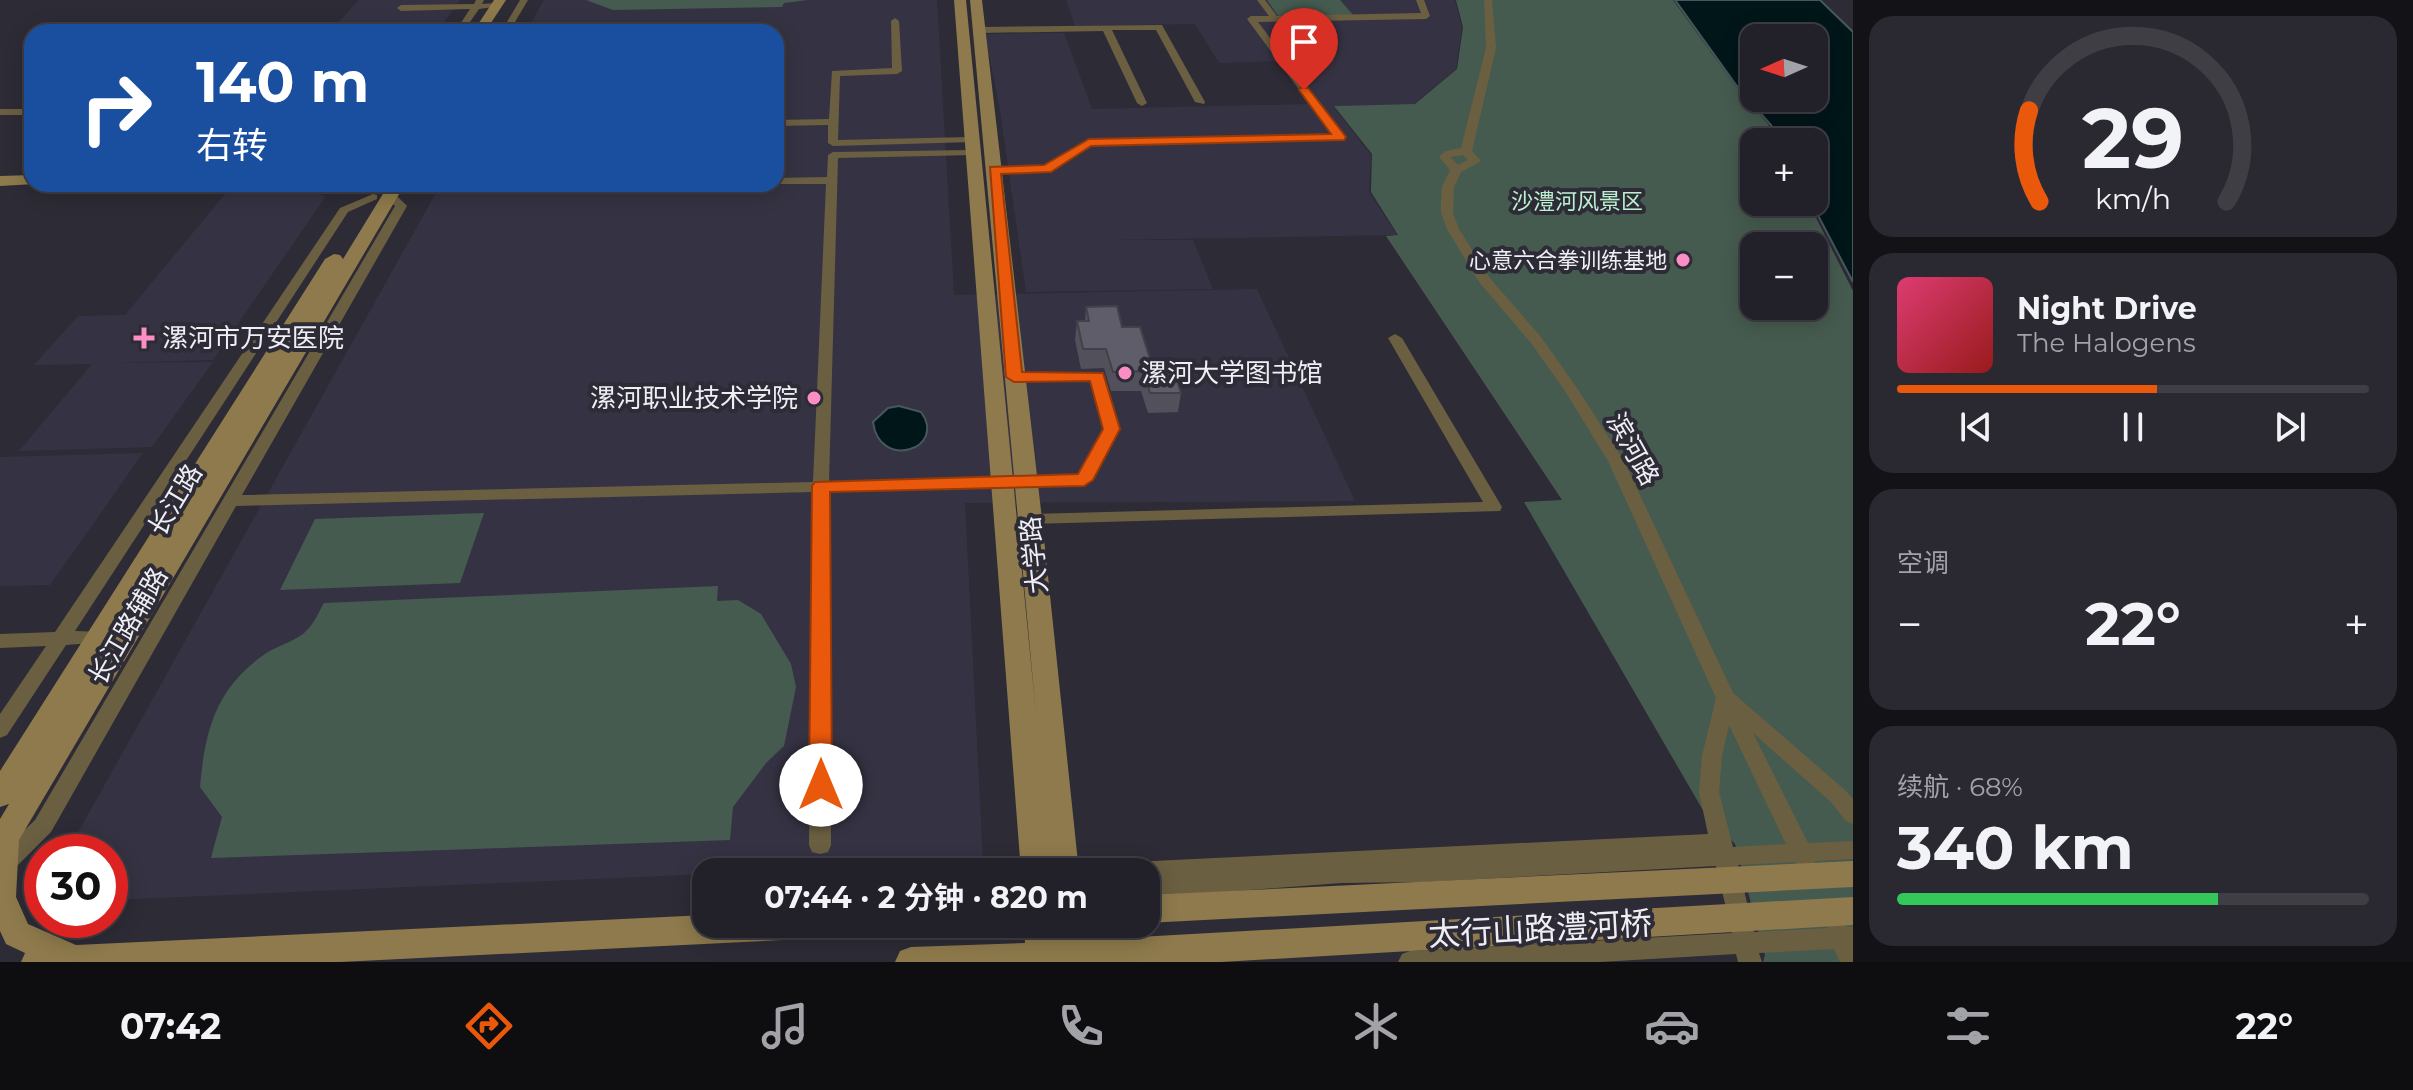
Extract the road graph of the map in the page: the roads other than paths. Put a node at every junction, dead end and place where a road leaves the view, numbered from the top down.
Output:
1 (511, 0) edge
2 (524, 0) edge
3 (960, 0) edge
4 (976, 0) edge
5 (1261, 0) edge
6 (1420, 0) edge
7 (1488, 0) edge
8 (479, 3) edge
9 (498, 3) edge
10 (401, 8) dead end
11 (1275, 19) junction
12 (895, 21) dead end
13 (465, 24) edge
14 (484, 24) edge
15 (496, 24) edge
16 (510, 24) edge
17 (1106, 28) junction
18 (979, 30) junction
19 (1200, 102) dead end
20 (1142, 103) dead end
21 (0, 112) edge
22 (24, 112) edge
23 (834, 122) junction
24 (784, 123) edge
25 (971, 146) junction
26 (833, 149) junction
27 (994, 170) junction
28 (24, 180) edge
29 (833, 180) junction
30 (0, 181) edge
31 (784, 181) edge
32 (382, 192) edge
33 (385, 192) edge
34 (385, 192) edge
35 (388, 192) edge
36 (1395, 338) dead end
37 (1014, 377) junction
38 (821, 486) junction
39 (231, 501) junction
40 (1031, 519) junction
41 (97, 637) junction
42 (61, 638) junction
43 (0, 641) edge
44 (1726, 698) junction
45 (0, 730) edge
46 (0, 795) edge
47 (1853, 815) edge
48 (820, 845) dead end
49 (1724, 849) junction
50 (1853, 850) edge
51 (1, 855) edge
52 (1035, 858) edge
53 (1063, 858) edge
54 (1807, 864) junction
55 (1160, 871) edge
56 (1853, 874) edge
57 (1160, 887) edge
58 (1160, 908) edge
59 (1844, 924) edge
60 (692, 930) edge
61 (1051, 938) edge
62 (1064, 954) edge
63 (73, 960) junction
64 (37, 962) edge
65 (911, 962) edge
66 (1410, 962) edge
67 (1750, 962) edge
68 (1852, 962) edge

1 - 15 main road
2 - 16 street
3 - 25 main road, 大学路
4 - 18 main road, 大学路
5 - 11 street
6 - 11 street
7 - 44 street, 滨河路
8 - 9 street
8 - 10 street
8 - 13 street
9 - 14 main road
11 - 27 street
12 - 23 street
17 - 18 street
17 - 19 street
17 - 20 street
18 - 27 main road, 大学路
21 - 22 street
23 - 24 street
23 - 26 street
25 - 26 street
25 - 52 main road, 大学路
26 - 29 street
27 - 37 main road, 大学路
28 - 30 main road
29 - 31 street
29 - 38 street
32 - 42 street, 长江路辅路
33 - 41 main road, 长江路
34 - 51 main road, 长江路
35 - 39 street, 长江路辅路
36 - 40 street
37 - 38 street
37 - 40 main road, 大学路
38 - 39 street
38 - 48 street
39 - 51 street, 长江路辅路
40 - 53 main road, 大学路
41 - 42 street
41 - 46 main road, 长江路
42 - 43 street
42 - 45 street, 长江路辅路
44 - 47 street
44 - 49 street
44 - 54 street, 滨河路
49 - 54 street, 太行山路澧河桥
49 - 55 street
49 - 57 street, 太行山路澧河桥
49 - 67 street
50 - 54 street, 太行山路澧河桥
51 - 63 main road
54 - 56 main road, 太行山路澧河桥
54 - 58 main road, 太行山路澧河桥
59 - 62 main road, 太行山路澧河桥
59 - 66 street, 太行山路澧河桥
59 - 68 street
60 - 63 main road
61 - 62 main road
62 - 65 main road, 太行山路澧河桥
63 - 64 main road

